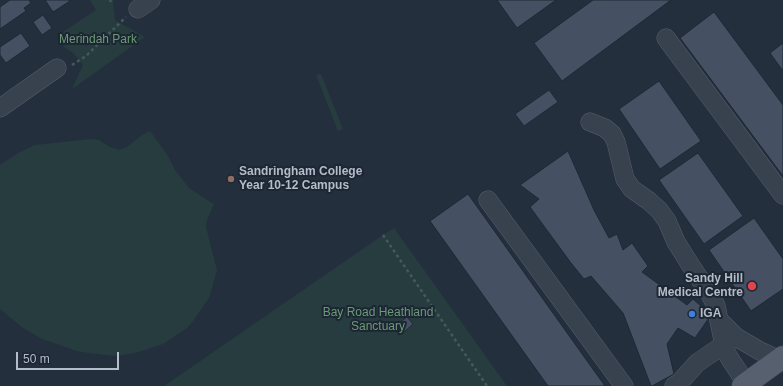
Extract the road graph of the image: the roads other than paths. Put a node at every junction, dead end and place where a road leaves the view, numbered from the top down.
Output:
1 (666, 38) dead end
2 (57, 68) road end
3 (2, 102) edge
4 (590, 122) dead end
5 (783, 195) edge
6 (488, 200) dead end
7 (724, 336) junction
8 (781, 359) edge
9 (748, 382) edge
10 (624, 386) edge
11 (674, 386) edge

1 - 5 street
2 - 3 street
4 - 7 street
6 - 10 street
7 - 8 street
7 - 9 street
7 - 11 street
8 - 9 main road

